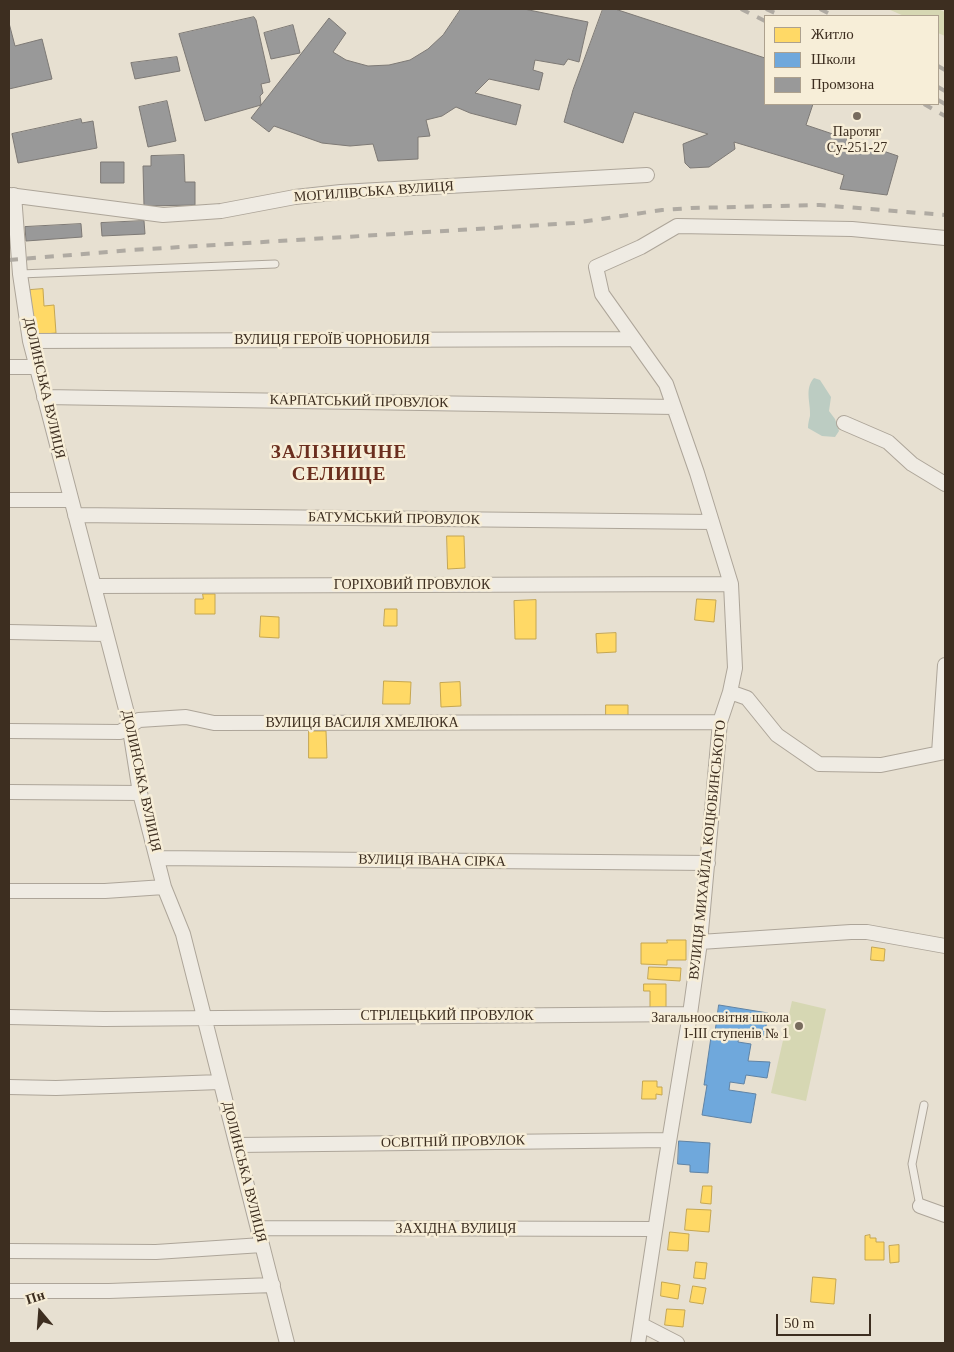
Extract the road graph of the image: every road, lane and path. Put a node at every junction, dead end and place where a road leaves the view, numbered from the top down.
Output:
1 (647, 175) dead end
2 (11, 195) edge
3 (945, 238) edge
4 (16, 242) joint
5 (275, 264) dead end
6 (20, 274) junction
7 (634, 339) junction
8 (30, 341) junction
9 (9, 367) edge
10 (36, 367) junction
11 (44, 397) junction
12 (674, 407) junction
13 (844, 423) dead end
14 (945, 484) edge
15 (9, 500) edge
16 (71, 500) junction
17 (75, 515) junction
18 (712, 522) junction
19 (731, 584) junction
20 (94, 586) junction
21 (9, 632) edge
22 (106, 634) junction
23 (945, 665) edge
24 (730, 692) junction
25 (720, 722) junction
26 (129, 726) junction
27 (9, 731) edge
28 (942, 752) edge
29 (9, 792) edge
30 (140, 793) junction
31 (157, 858) junction
32 (708, 864) junction
33 (164, 887) junction
34 (9, 891) edge
35 (700, 942) junction
36 (945, 946) edge
37 (690, 1014) junction
38 (9, 1018) edge
39 (204, 1018) junction
40 (220, 1082) junction
41 (9, 1087) edge
42 (924, 1105) dead end
43 (669, 1140) junction
44 (237, 1145) junction
45 (920, 1206) joint
46 (945, 1214) edge
47 (258, 1228) junction
48 (655, 1229) junction
49 (262, 1245) junction
50 (9, 1251) edge
51 (272, 1285) junction
52 (9, 1291) edge
53 (642, 1325) junction
54 (287, 1343) edge
55 (638, 1343) edge
56 (677, 1343) edge

1 - 2 street, МОГИЛІВСЬКА ВУЛИЦЯ
2 - 4 street, МОГИЛІВСЬКА ВУЛИЦЯ
3 - 7 street, ВУЛИЦЯ МИХАЙЛА КОЦЮБИНСЬКОГО
4 - 6 street, ДОЛИНСЬКА ВУЛИЦЯ
5 - 6 lane
6 - 8 street, ДОЛИНСЬКА ВУЛИЦЯ
7 - 8 street, ВУЛИЦЯ ГЕРОЇВ ЧОРНОБИЛЯ
7 - 12 street, ВУЛИЦЯ МИХАЙЛА КОЦЮБИНСЬКОГО
8 - 10 street, ДОЛИНСЬКА ВУЛИЦЯ
9 - 10 street
10 - 11 street, ДОЛИНСЬКА ВУЛИЦЯ
11 - 12 street, КАРПАТСЬКИЙ ПРОВУЛОК
11 - 16 street, ДОЛИНСЬКА ВУЛИЦЯ
12 - 18 street, ВУЛИЦЯ МИХАЙЛА КОЦЮБИНСЬКОГО
13 - 14 street
15 - 16 street
16 - 17 street, ДОЛИНСЬКА ВУЛИЦЯ
17 - 18 street, БАТУМСЬКИЙ ПРОВУЛОК
17 - 20 street, ДОЛИНСЬКА ВУЛИЦЯ
18 - 19 street, ВУЛИЦЯ МИХАЙЛА КОЦЮБИНСЬКОГО
19 - 20 street, ГОРІХОВИЙ ПРОВУЛОК
19 - 24 street, ВУЛИЦЯ МИХАЙЛА КОЦЮБИНСЬКОГО
20 - 22 street, ДОЛИНСЬКА ВУЛИЦЯ
21 - 22 street
22 - 26 street, ДОЛИНСЬКА ВУЛИЦЯ
23 - 28 street
24 - 25 street, ВУЛИЦЯ МИХАЙЛА КОЦЮБИНСЬКОГО
24 - 28 street
25 - 26 street, ВУЛИЦЯ ВАСИЛЯ ХМЕЛЮКА
25 - 32 street, ВУЛИЦЯ МИХАЙЛА КОЦЮБИНСЬКОГО
26 - 27 street, ВУЛИЦЯ ВАСИЛЯ ХМЕЛЮКА
26 - 30 street, ДОЛИНСЬКА ВУЛИЦЯ
29 - 30 street
30 - 31 street, ДОЛИНСЬКА ВУЛИЦЯ
31 - 32 street, ВУЛИЦЯ ІВАНА СІРКА
31 - 33 street, ДОЛИНСЬКА ВУЛИЦЯ
32 - 35 street, ВУЛИЦЯ МИХАЙЛА КОЦЮБИНСЬКОГО
33 - 34 street
33 - 39 street, ДОЛИНСЬКА ВУЛИЦЯ
35 - 36 street
35 - 37 street, ВУЛИЦЯ МИХАЙЛА КОЦЮБИНСЬКОГО
37 - 39 street, СТРІЛЕЦЬКИЙ ПРОВУЛОК
37 - 43 street, ВУЛИЦЯ МИХАЙЛА КОЦЮБИНСЬКОГО
38 - 39 street, СТРІЛЕЦЬКИЙ ПРОВУЛОК
39 - 40 street, ДОЛИНСЬКА ВУЛИЦЯ
40 - 41 street
40 - 44 street, ДОЛИНСЬКА ВУЛИЦЯ
42 - 45 lane
43 - 44 street, ОСВІТНІЙ ПРОВУЛОК
43 - 48 street, ВУЛИЦЯ МИХАЙЛА КОЦЮБИНСЬКОГО
44 - 47 street, ДОЛИНСЬКА ВУЛИЦЯ
45 - 46 street
47 - 48 street, ЗАХІДНА ВУЛИЦЯ
47 - 49 street, ДОЛИНСЬКА ВУЛИЦЯ
48 - 53 street, ВУЛИЦЯ МИХАЙЛА КОЦЮБИНСЬКОГО
49 - 50 street
49 - 51 street, ДОЛИНСЬКА ВУЛИЦЯ
51 - 52 street
51 - 54 street, ДОЛИНСЬКА ВУЛИЦЯ
53 - 55 street, ВУЛИЦЯ МИХАЙЛА КОЦЮБИНСЬКОГО
53 - 56 street

